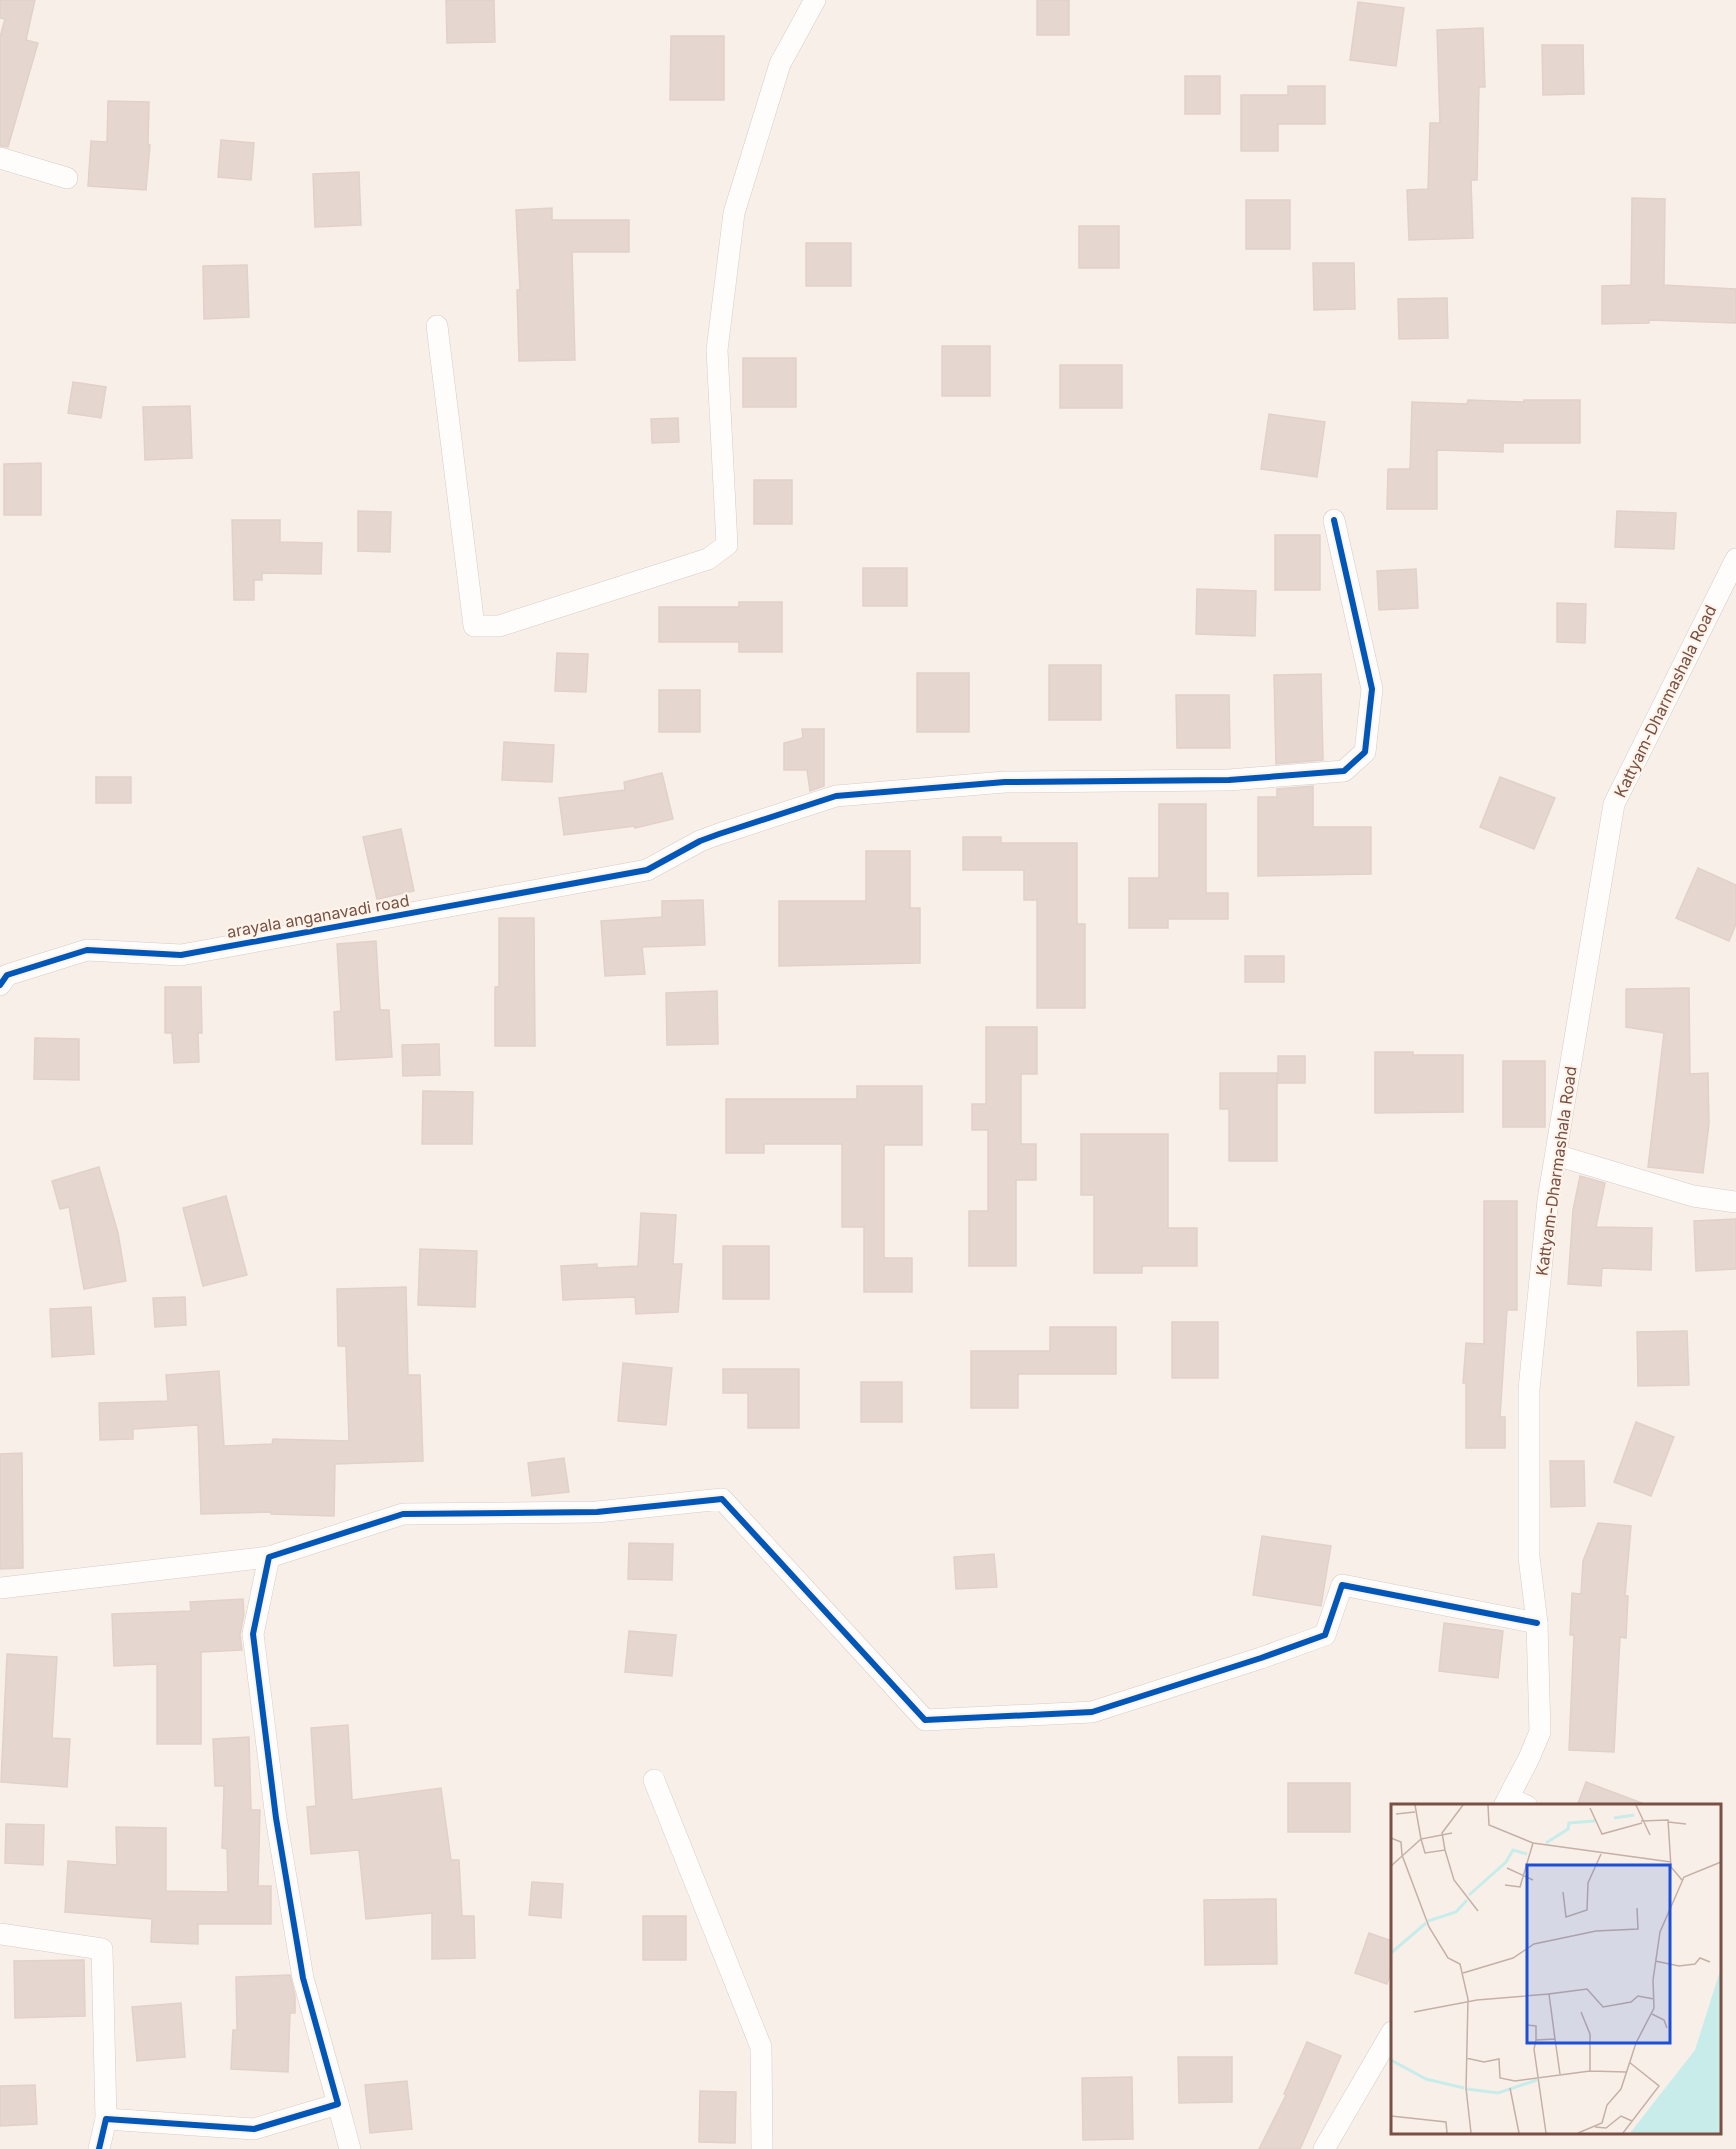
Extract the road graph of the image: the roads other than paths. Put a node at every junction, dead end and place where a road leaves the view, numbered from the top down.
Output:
1 (815, 0) edge
2 (0, 158) edge
3 (67, 178) dead end
4 (436, 327) dead end
5 (1335, 520) dead end
6 (1736, 559) edge
7 (0, 985) edge
8 (1556, 1155) junction
9 (1736, 1202) edge
10 (269, 1557) junction
11 (0, 1588) edge
12 (1537, 1623) junction
13 (654, 1780) dead end
14 (1513, 1803) edge
15 (0, 1934) edge
16 (1391, 2034) edge
17 (338, 2104) junction
18 (106, 2119) junction
19 (99, 2149) edge
20 (350, 2149) edge
21 (762, 2149) edge
22 (1324, 2149) edge

1 - 4 street
2 - 3 street
5 - 7 street, arayala anganavadi road
6 - 8 street, Kattyam-Dharmashala Road
8 - 9 street
8 - 12 street, Kattyam-Dharmashala Road
10 - 11 street
10 - 12 street
10 - 17 street
12 - 14 street, Kattyam-Dharmashala Road
13 - 21 street
15 - 18 street
16 - 22 street
17 - 18 street
17 - 20 street
18 - 19 street

